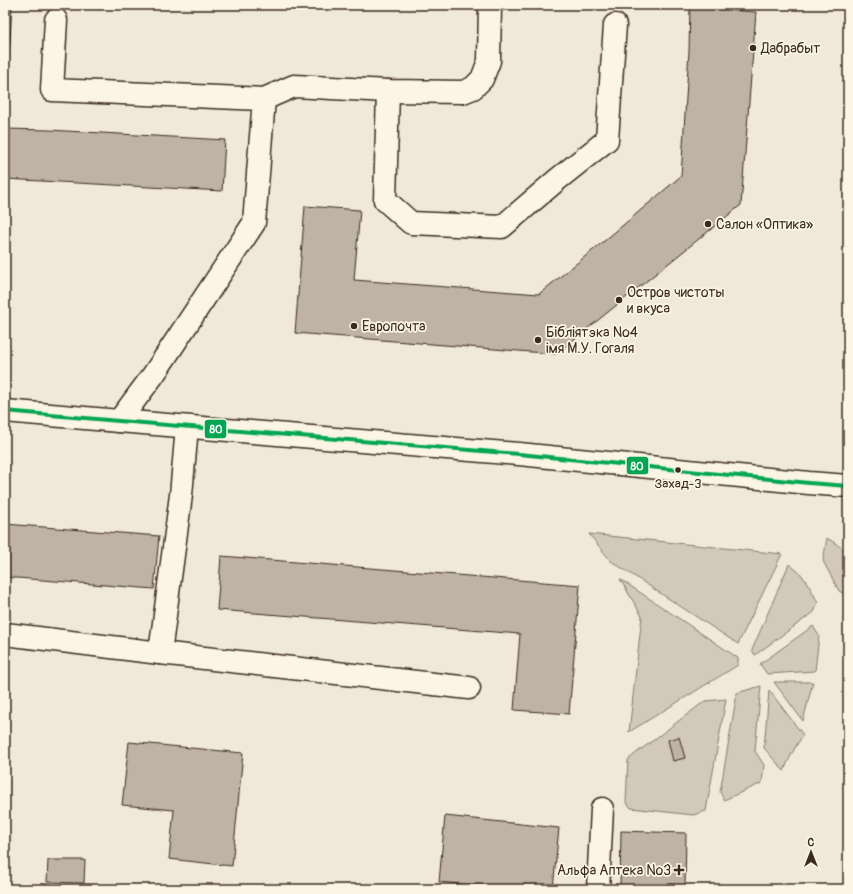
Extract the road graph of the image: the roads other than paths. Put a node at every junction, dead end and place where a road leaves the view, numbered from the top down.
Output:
1 (490, 5) edge
2 (56, 20) dead end
3 (615, 25) dead end
4 (388, 91) junction
5 (264, 99) junction
6 (5, 411) edge
7 (119, 422) junction
8 (187, 427) junction
9 (848, 486) edge
10 (5, 634) edge
11 (160, 653) junction
12 (469, 688) dead end
13 (602, 809) dead end
14 (598, 889) edge

1 - 4 main road
2 - 5 main road
3 - 4 main road
4 - 5 main road
5 - 7 main road
6 - 7 main road
7 - 8 main road
8 - 9 main road
8 - 11 main road
10 - 11 main road
11 - 12 main road
13 - 14 main road

